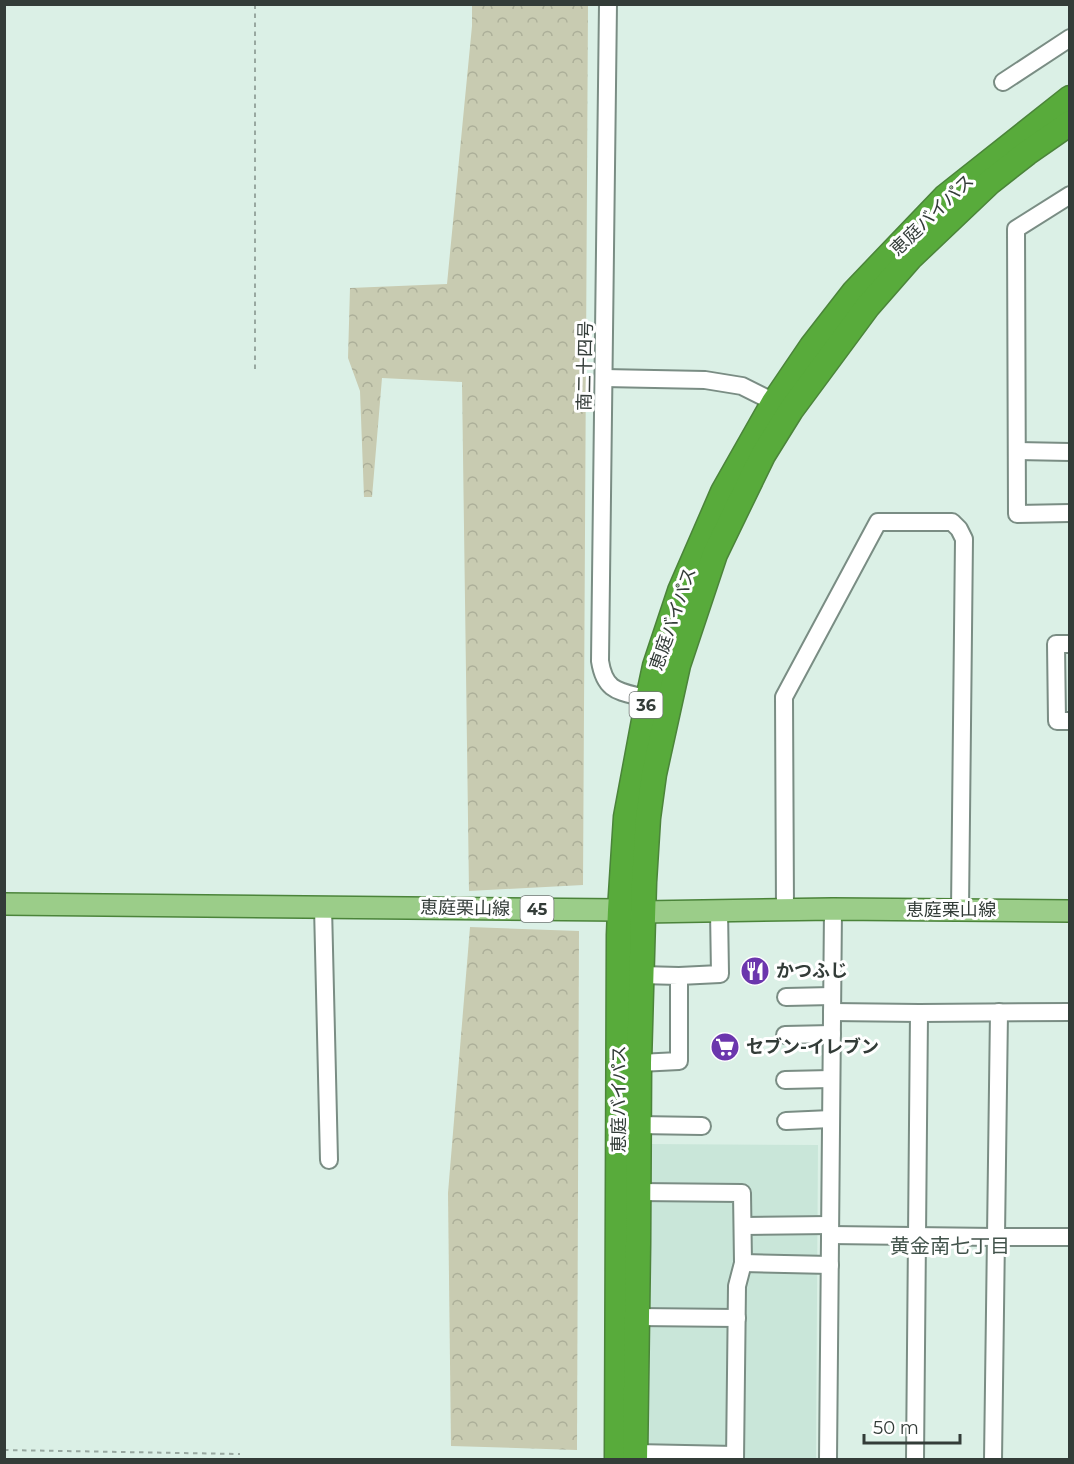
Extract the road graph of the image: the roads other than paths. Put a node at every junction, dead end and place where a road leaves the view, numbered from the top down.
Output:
1 (608, 4) edge
2 (1070, 38) edge
3 (1003, 82) dead end
4 (1070, 98) edge
5 (1070, 123) edge
6 (1070, 195) edge
7 (604, 378) junction
8 (774, 402) junction
9 (1017, 451) junction
10 (1070, 452) edge
11 (1070, 513) edge
12 (1070, 644) edge
13 (648, 699) junction
14 (1070, 721) edge
15 (4, 904) edge
16 (323, 907) junction
17 (833, 909) junction
18 (784, 910) junction
19 (960, 910) junction
20 (632, 911) junction
21 (719, 911) junction
22 (1070, 911) edge
23 (641, 975) junction
24 (679, 976) junction
25 (786, 997) dead end
26 (832, 1004) junction
27 (999, 1012) junction
28 (1070, 1012) edge
29 (919, 1013) junction
30 (832, 1034) junction
31 (785, 1035) dead end
32 (639, 1063) junction
33 (831, 1079) junction
34 (784, 1080) dead end
35 (831, 1119) junction
36 (786, 1120) dead end
37 (638, 1125) junction
38 (702, 1126) dead end
39 (329, 1160) dead end
40 (638, 1192) junction
41 (743, 1226) junction
42 (830, 1230) junction
43 (916, 1236) junction
44 (995, 1237) junction
45 (1070, 1237) edge
46 (743, 1263) junction
47 (830, 1265) junction
48 (637, 1317) junction
49 (737, 1318) junction
50 (629, 1457) edge
51 (735, 1457) edge
52 (828, 1460) edge
53 (915, 1460) edge
54 (993, 1460) edge

1 - 7 street, 南二十四号
2 - 3 street
4 - 8 highway, 恵庭バイパス / 36
5 - 20 highway, 恵庭バイパス / 36
6 - 9 street
7 - 8 street
7 - 13 street, 南二十四号
8 - 13 highway, 恵庭バイパス / 36
9 - 10 street
9 - 11 street
12 - 14 street
13 - 20 highway, 恵庭バイパス / 36
15 - 16 main road, 恵庭栗山線 / 45
16 - 20 main road, 恵庭栗山線 / 45
16 - 39 street
17 - 18 main road, 恵庭栗山線 / 45
17 - 19 main road, 恵庭栗山線 / 45
17 - 26 street
18 - 19 street
18 - 21 main road, 恵庭栗山線 / 45
19 - 22 main road, 恵庭栗山線 / 45
20 - 21 main road, 恵庭栗山線 / 45
20 - 23 highway, 恵庭バイパス / 36
20 - 50 highway, 恵庭バイパス / 36
21 - 24 street
23 - 24 street
23 - 32 highway, 恵庭バイパス / 36
24 - 32 street
25 - 26 street
26 - 29 street
26 - 30 street
27 - 28 street
27 - 29 street
27 - 44 street
29 - 43 street
30 - 31 street
30 - 33 street
32 - 37 highway, 恵庭バイパス / 36
33 - 34 street
33 - 35 street
35 - 36 street
35 - 42 street
37 - 38 street
37 - 40 highway, 恵庭バイパス / 36
40 - 41 street
40 - 48 highway, 恵庭バイパス / 36
41 - 42 street
41 - 46 street
42 - 43 street
42 - 47 street
43 - 44 street
43 - 53 street
44 - 45 street
44 - 54 street
46 - 47 street
46 - 49 street
47 - 52 street
48 - 49 street
48 - 50 highway, 恵庭バイパス / 36
49 - 51 street
50 - 51 street

